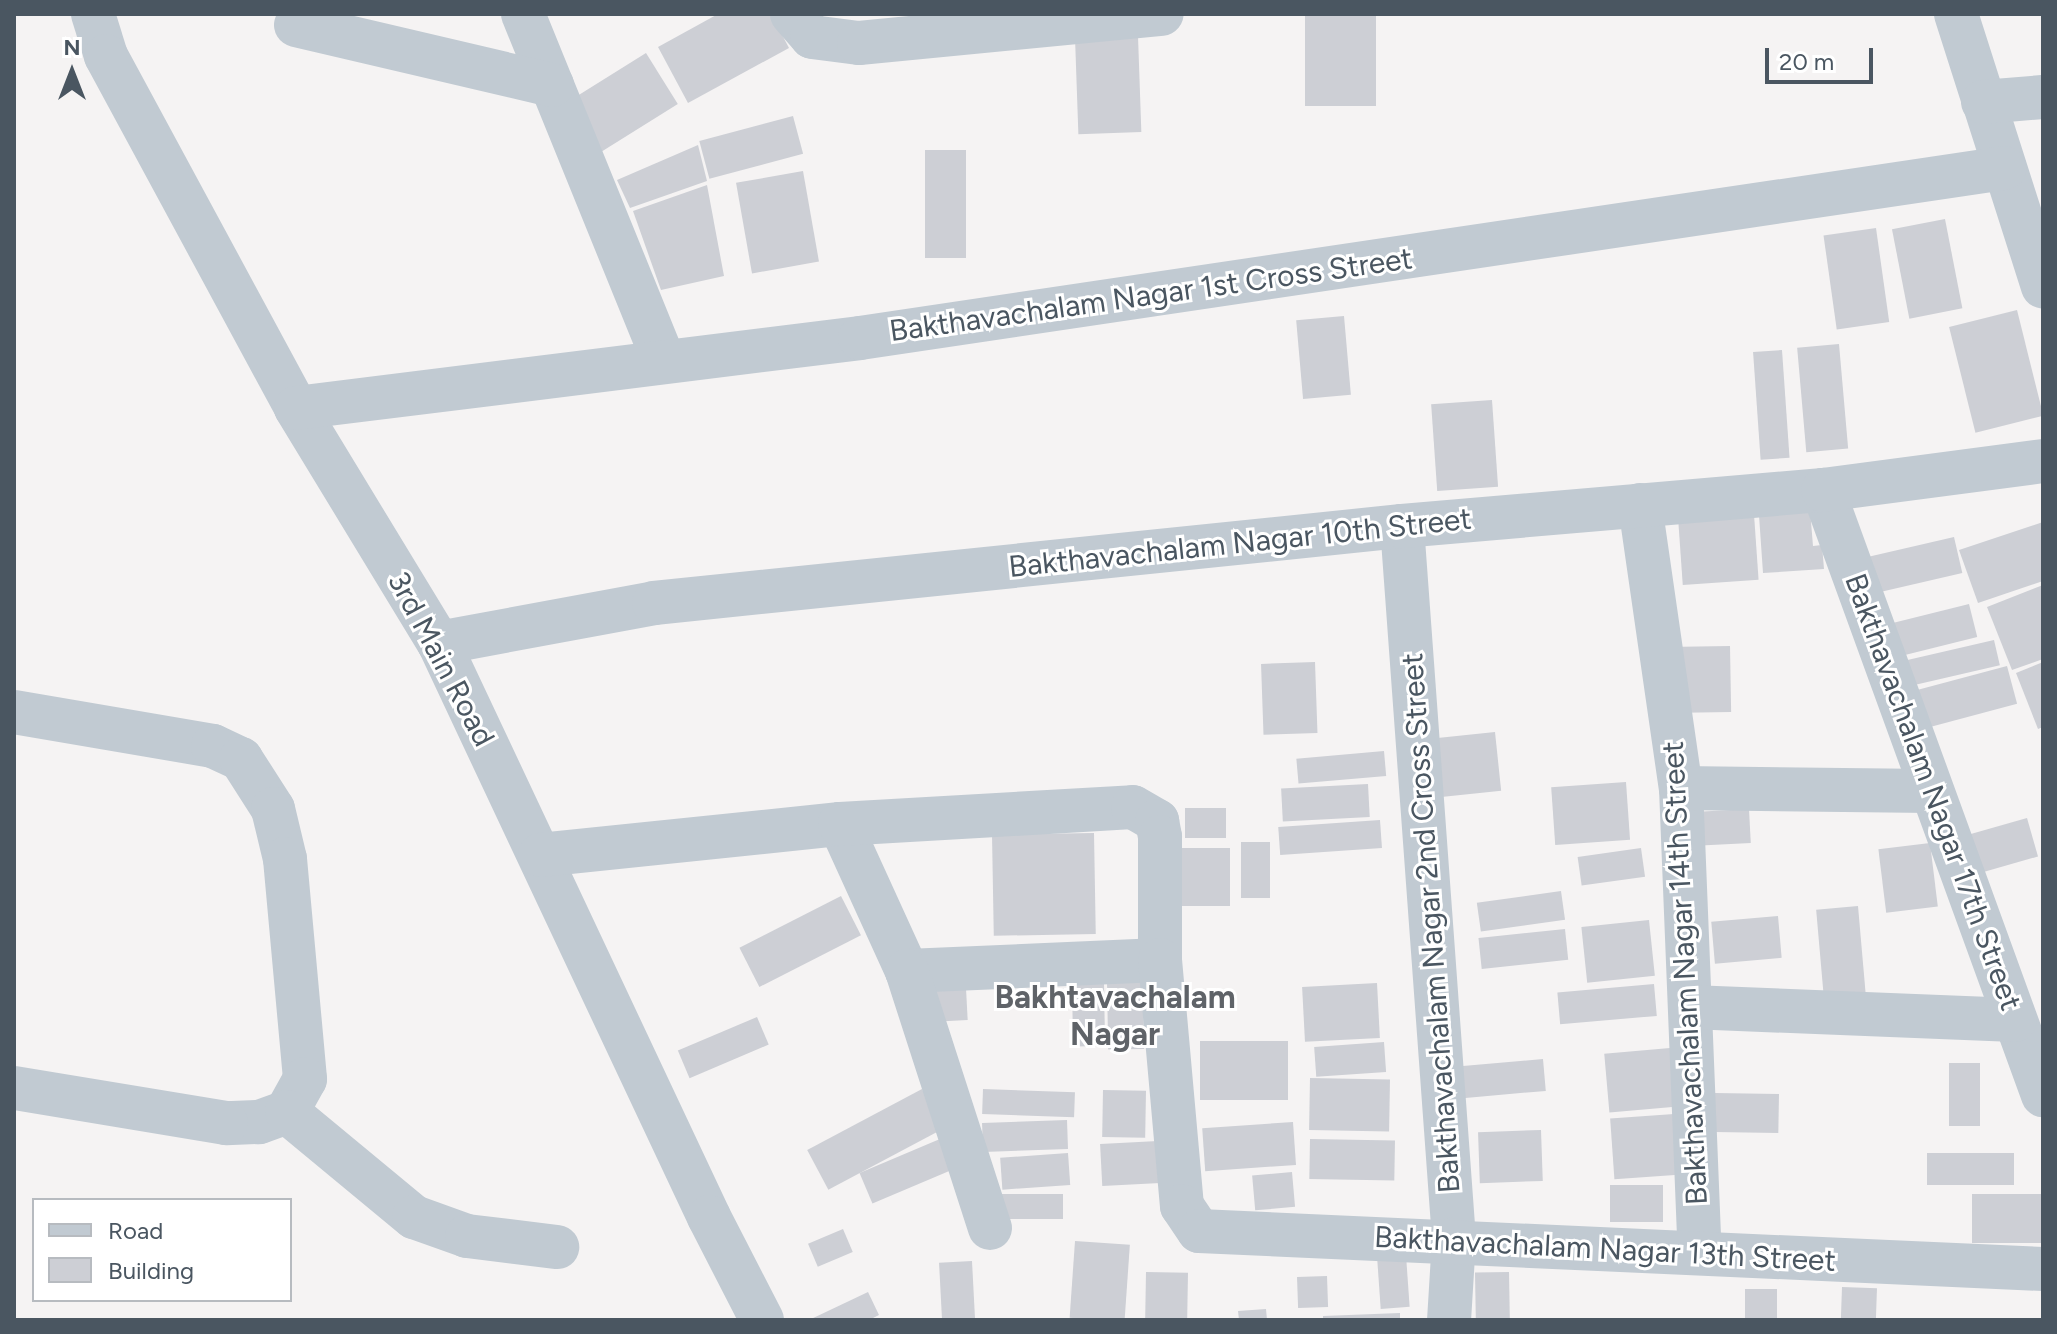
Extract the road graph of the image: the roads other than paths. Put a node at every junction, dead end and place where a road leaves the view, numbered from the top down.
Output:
1 (93, 14) edge
2 (523, 14) edge
3 (792, 14) edge
4 (1162, 14) edge
5 (1956, 14) edge
6 (296, 25) dead end
7 (552, 85) junction
8 (2043, 97) edge
9 (1983, 102) junction
10 (2004, 168) junction
11 (2043, 286) edge
12 (664, 361) junction
13 (296, 408) junction
14 (2043, 461) edge
15 (1823, 490) junction
16 (1640, 505) junction
17 (1402, 526) junction
18 (439, 643) junction
19 (14, 712) edge
20 (1681, 788) junction
21 (1931, 791) junction
22 (840, 824) junction
23 (540, 855) junction
24 (1160, 960) junction
25 (907, 971) junction
26 (1690, 1007) junction
27 (2015, 1020) junction
28 (14, 1088) edge
29 (2043, 1095) edge
30 (287, 1112) junction
31 (990, 1228) dead end
32 (1454, 1239) junction
33 (557, 1247) dead end
34 (1700, 1252) junction
35 (2043, 1269) edge
36 (762, 1320) edge
37 (1449, 1320) edge

1 - 13 street, 3rd Main Road
2 - 7 street
3 - 4 street
5 - 9 street
6 - 7 street
7 - 12 street
8 - 9 street
9 - 10 street
10 - 11 street
10 - 12 street, Bakthavachalam Nagar 1st Cross Street
12 - 13 street, Bakthavachalam Nagar 1st Cross Street
13 - 18 street, 3rd Main Road
14 - 15 street, Bakthavachalam Nagar 10th Street
15 - 16 street, Bakthavachalam Nagar 10th Street
15 - 21 street, Bakthavachalam Nagar 17th Street
16 - 17 street, Bakthavachalam Nagar 10th Street
16 - 20 street, Bakthavachalam Nagar 14th Street
17 - 18 street, Bakthavachalam Nagar 10th Street
17 - 32 street, Bakthavachalam Nagar 2nd Cross Street
18 - 23 street, 3rd Main Road
19 - 30 street
20 - 21 street
20 - 26 street, Bakthavachalam Nagar 14th Street
21 - 27 street, Bakthavachalam Nagar 17th Street
22 - 23 street
22 - 24 street
22 - 25 street
23 - 36 street, 3rd Main Road
24 - 25 street
24 - 32 street, Bakthavachalam Nagar 13th Street
25 - 31 street
26 - 27 street
26 - 34 street, Bakthavachalam Nagar 14th Street
27 - 29 street, Bakthavachalam Nagar 17th Street
28 - 30 street
30 - 33 street
32 - 34 street, Bakthavachalam Nagar 13th Street
32 - 37 street, Bakthavachalam Nagar 2nd Cross Street
34 - 35 street, Bakthavachalam Nagar 13th Street

